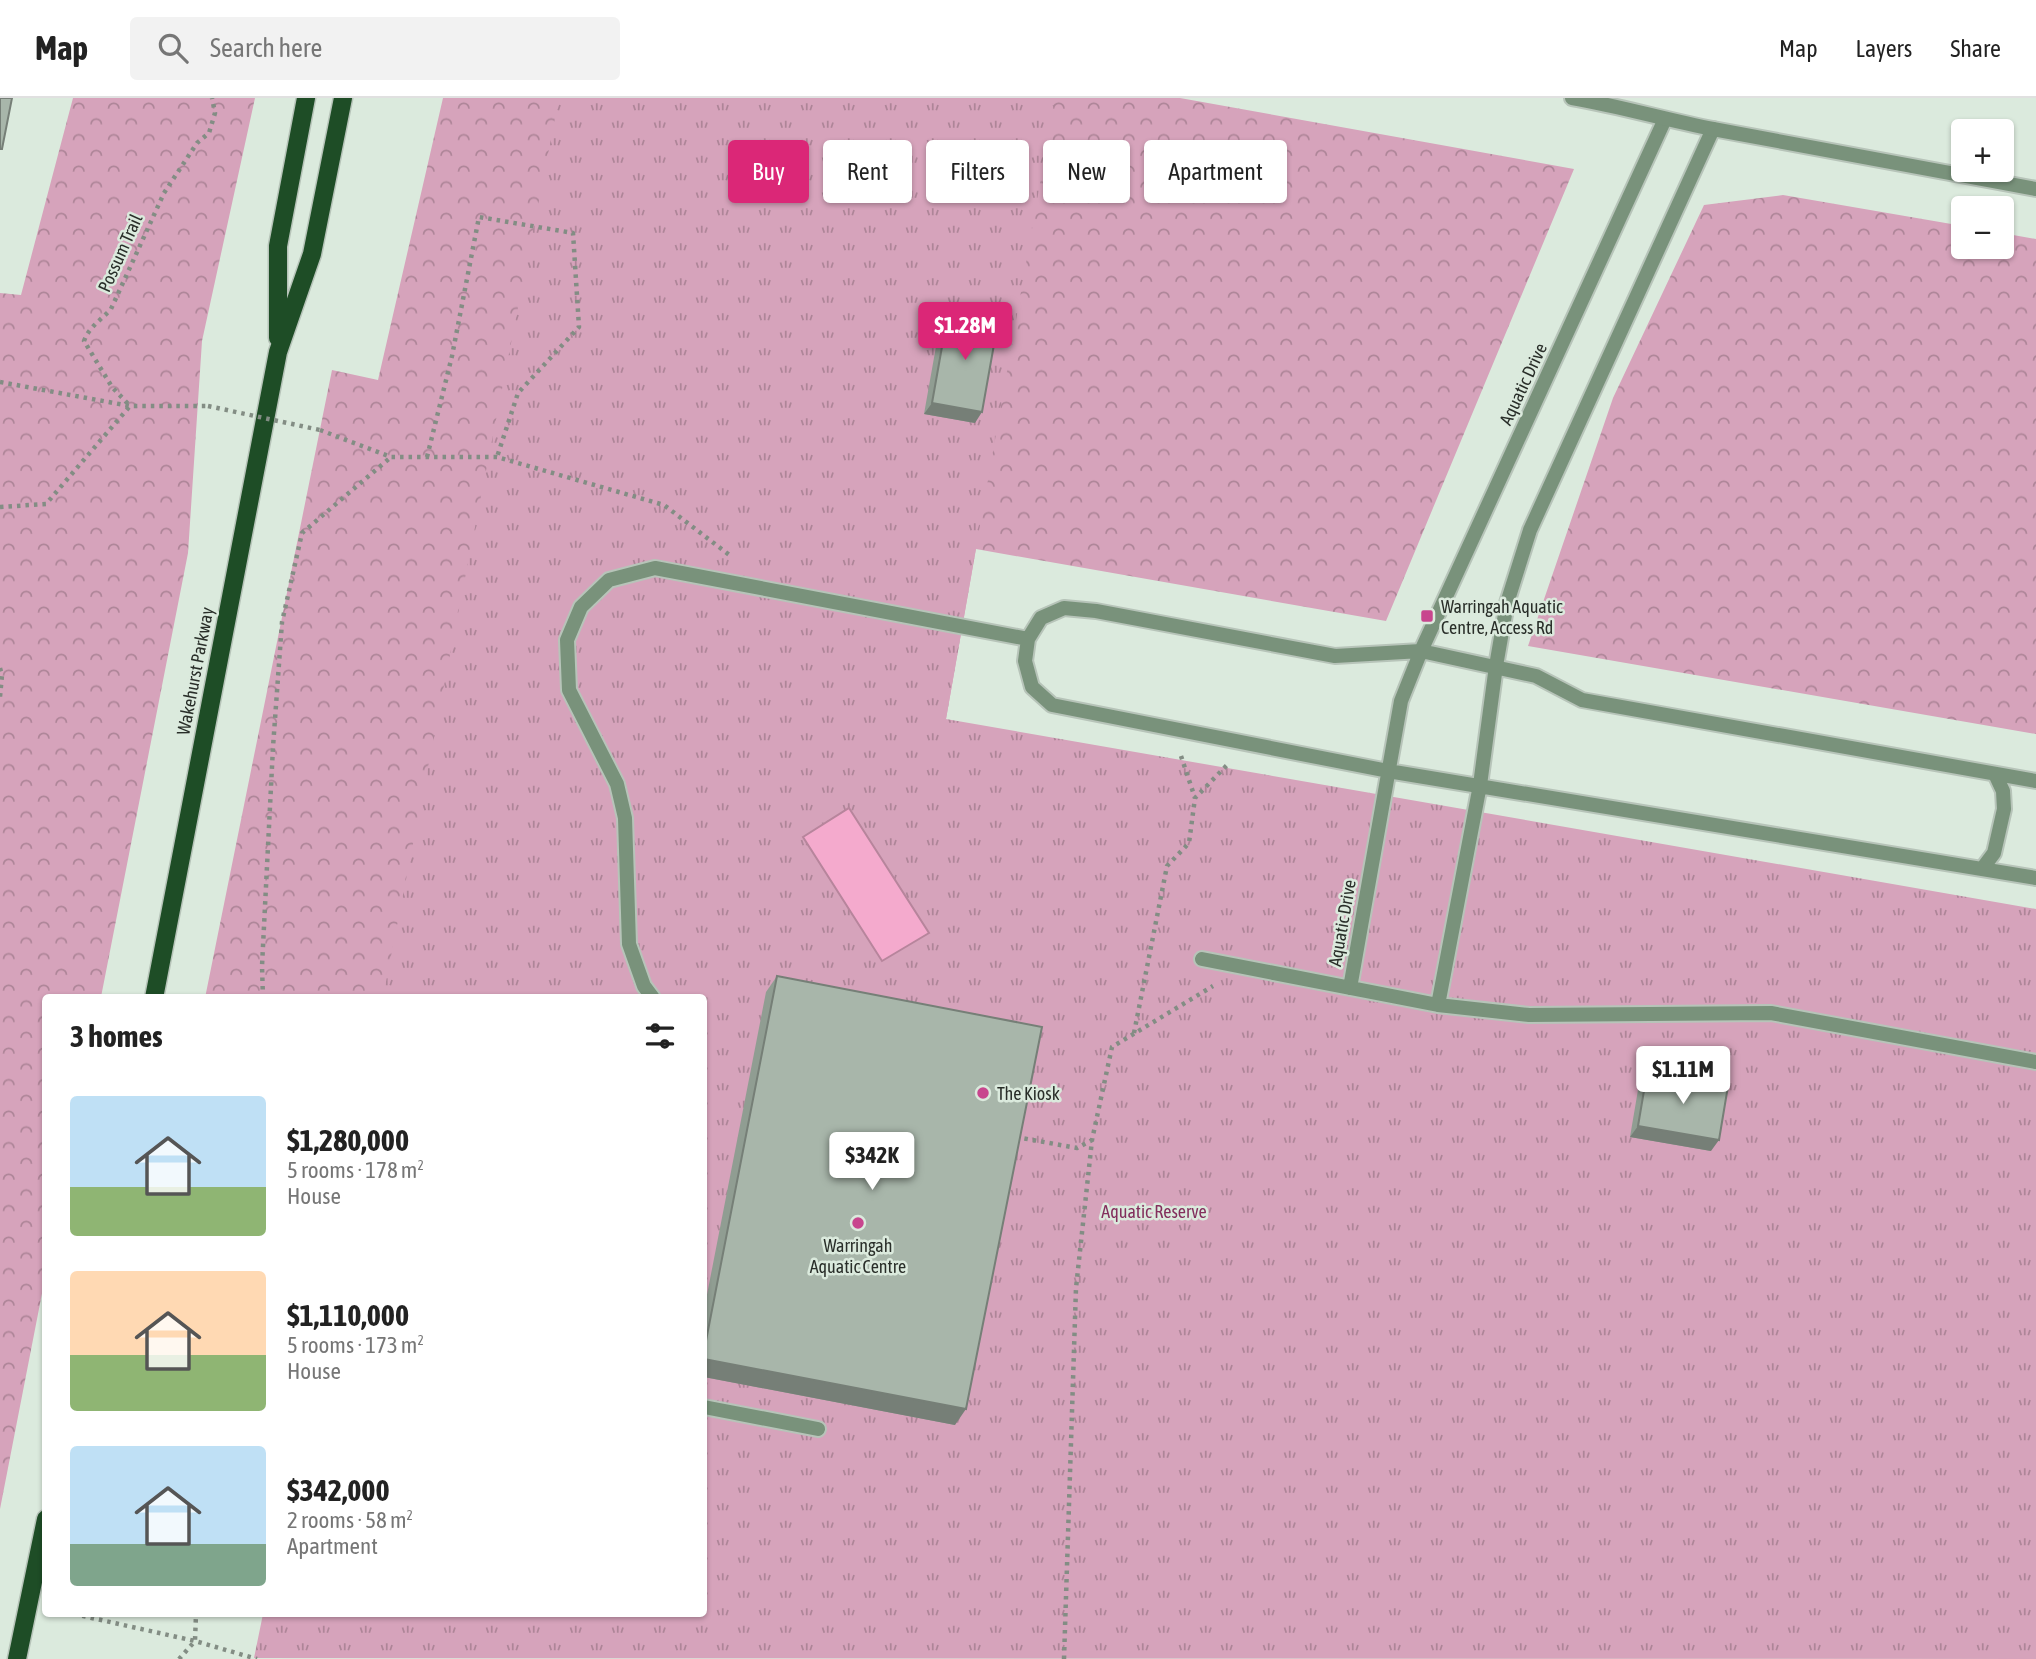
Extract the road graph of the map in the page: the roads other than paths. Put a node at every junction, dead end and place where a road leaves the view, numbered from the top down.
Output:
1 (306, 98) edge
2 (343, 98) edge
3 (1572, 98) edge
4 (1611, 101) edge
5 (1665, 119) junction
6 (1713, 129) junction
7 (2036, 189) edge
8 (278, 352) junction
9 (1027, 639) junction
10 (1421, 651) junction
11 (1496, 666) junction
12 (1388, 771) junction
13 (1995, 774) junction
14 (2036, 781) edge
15 (1480, 785) junction
16 (1982, 869) junction
17 (2036, 878) edge
18 (1202, 958) dead end
19 (1350, 988) junction
20 (155, 994) edge
21 (650, 994) edge
22 (1438, 1005) junction
23 (2036, 1062) edge
24 (707, 1407) edge
25 (818, 1429) dead end
26 (42, 1538) edge
27 (17, 1659) edge

1 - 8 main road, Wakehurst Parkway
2 - 8 main road, Wakehurst Parkway
3 - 4 street
4 - 5 street
5 - 6 street
5 - 10 street, Aquatic Drive
6 - 7 street
6 - 11 street
8 - 20 main road, Wakehurst Parkway
9 - 10 street
9 - 12 street
9 - 21 street
10 - 11 street
10 - 12 street, Aquatic Drive
11 - 13 street
11 - 15 street
12 - 15 street
12 - 19 street, Aquatic Drive
13 - 14 street
13 - 16 street
15 - 16 street
15 - 22 street
16 - 17 street
18 - 19 street
19 - 22 street, Aquatic Drive
22 - 23 street, Aquatic Drive
24 - 25 street
26 - 27 main road

